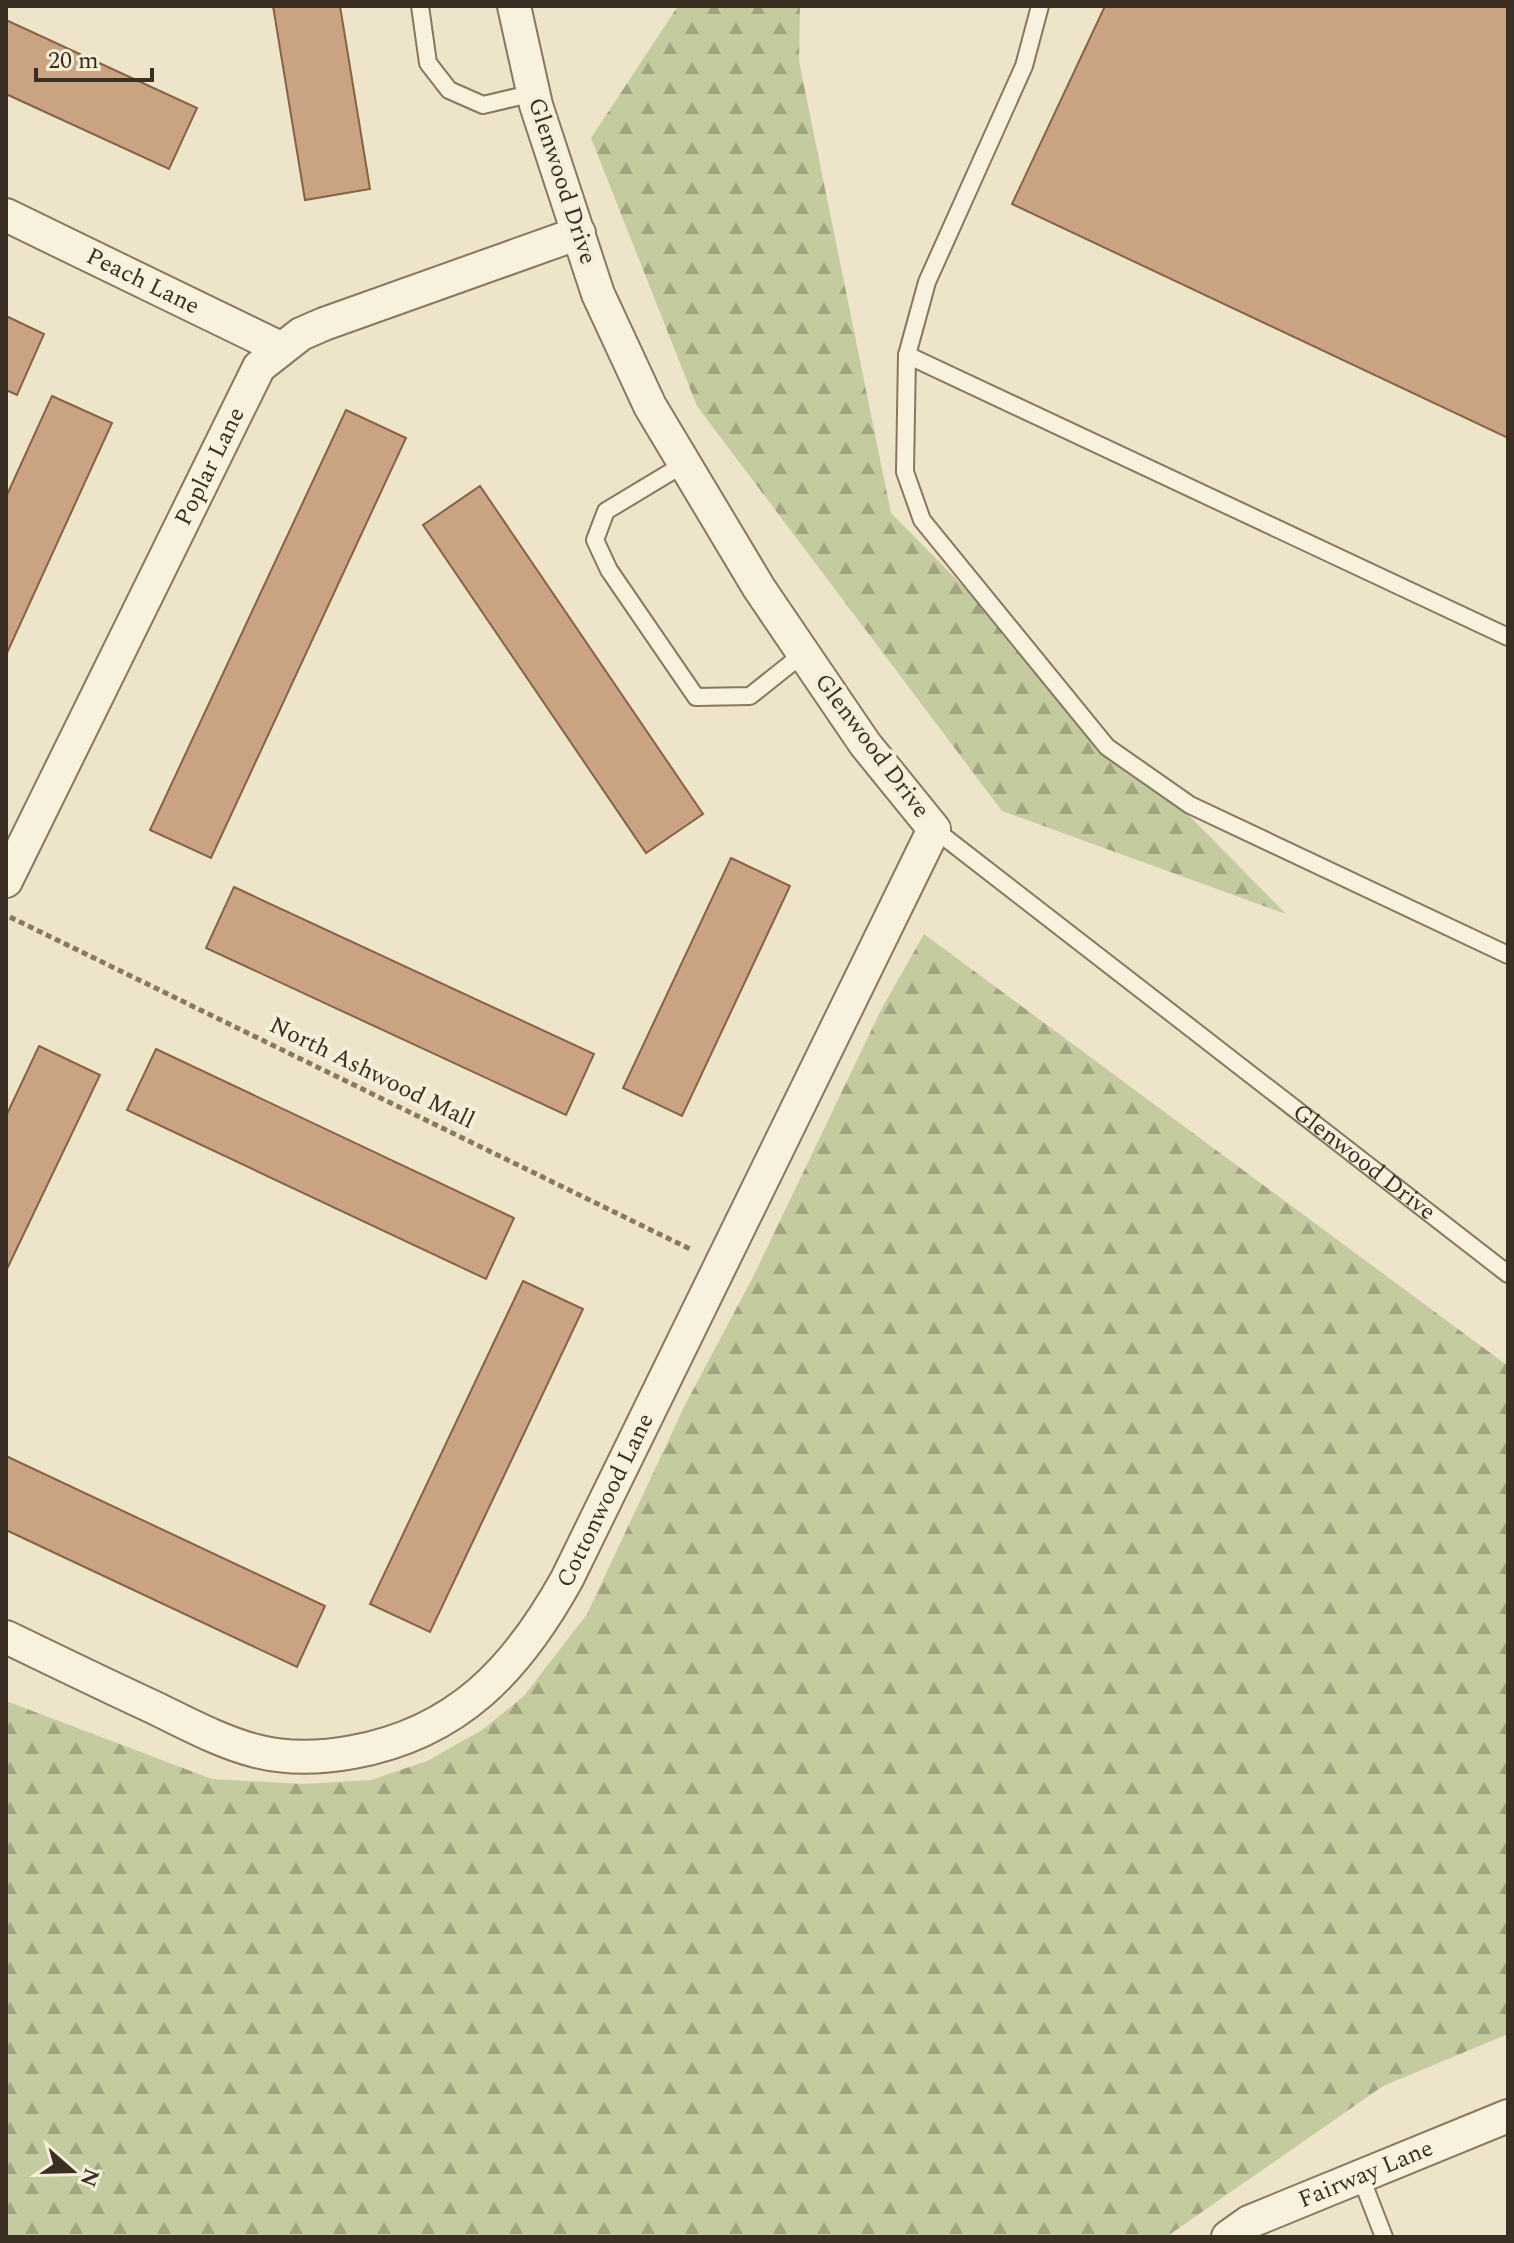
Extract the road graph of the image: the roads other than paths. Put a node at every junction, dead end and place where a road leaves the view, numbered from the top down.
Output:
1 (420, 6) edge
2 (514, 6) edge
3 (1040, 6) edge
4 (534, 93) junction
5 (6, 215) edge
6 (579, 233) junction
7 (280, 348) junction
8 (907, 355) junction
9 (684, 464) junction
10 (1508, 637) edge
11 (804, 653) junction
12 (934, 829) junction
13 (6, 881) edge
14 (1508, 955) edge
15 (1508, 1274) edge
16 (6, 1637) edge
17 (1508, 2116) edge
18 (1360, 2175) junction
19 (1228, 2237) edge
20 (1384, 2237) edge

1 - 4 lane
2 - 4 street, Glenwood Drive
3 - 8 lane
4 - 6 street, Glenwood Drive
5 - 7 street, Peach Lane
6 - 7 street, Poplar Lane
6 - 9 street, Glenwood Drive
7 - 13 street, Poplar Lane
8 - 10 lane
8 - 14 lane
9 - 11 street, Glenwood Drive
9 - 11 lane
11 - 12 street, Glenwood Drive
12 - 15 lane, Glenwood Drive
12 - 16 street, Cottonwood Lane
17 - 18 street, Fairway Lane
18 - 19 street, Fairway Lane
18 - 20 lane

